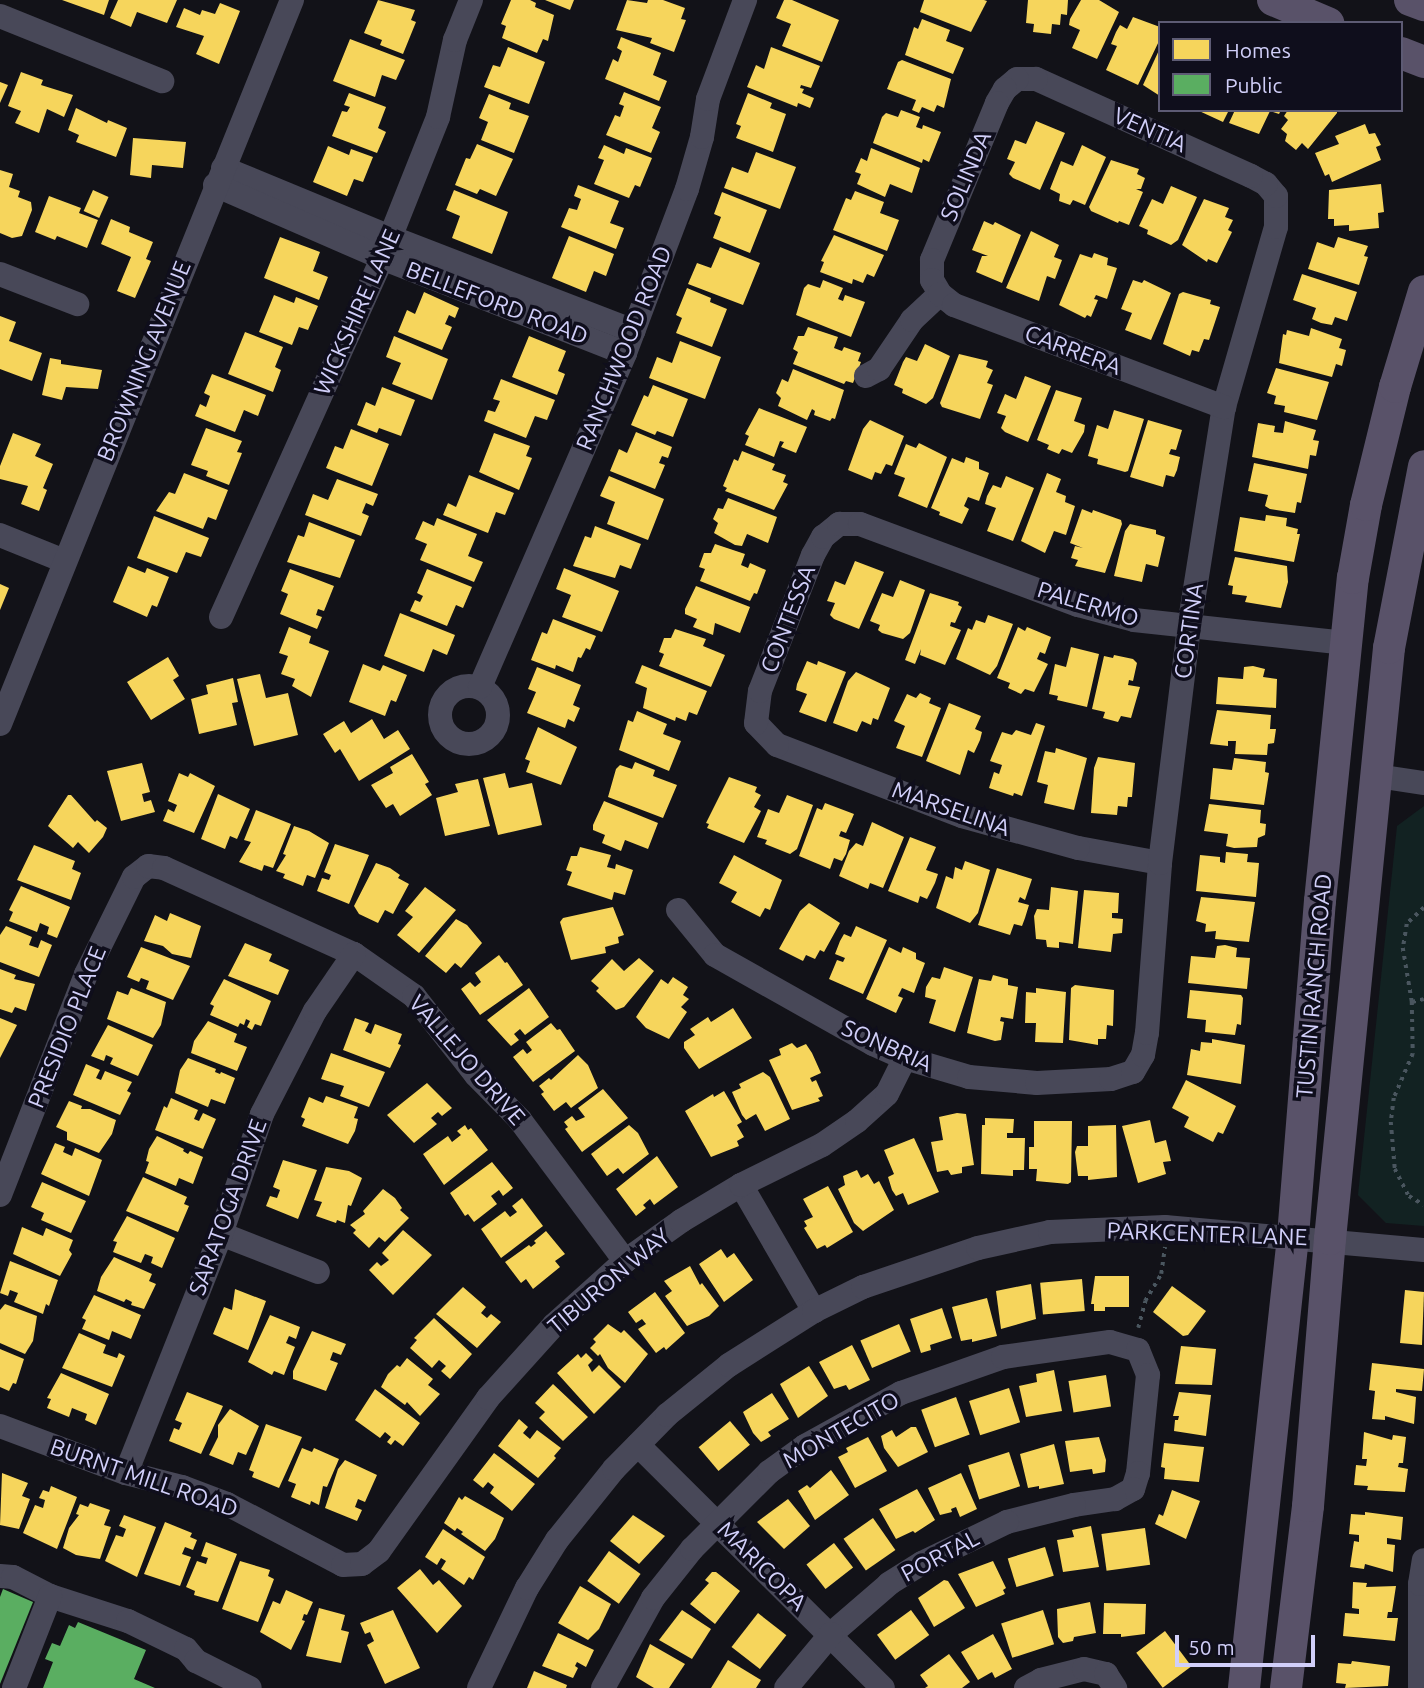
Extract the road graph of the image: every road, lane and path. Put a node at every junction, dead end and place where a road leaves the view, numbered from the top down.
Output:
1 (292, 0) edge
2 (471, 0) edge
3 (745, 0) edge
4 (1273, 0) edge
5 (1410, 0) edge
6 (1424, 5) edge
7 (0, 16) edge
8 (1323, 21) edge
9 (1403, 54) edge
10 (1424, 62) edge
11 (1017, 79) joint
12 (162, 81) dead end
13 (219, 177) junction
14 (1276, 196) joint
15 (386, 248) junction
16 (0, 274) edge
17 (936, 287) junction
18 (1424, 291) edge
19 (77, 304) dead end
20 (629, 342) junction
21 (866, 376) dead end
22 (1224, 407) junction
23 (1424, 466) edge
24 (839, 524) joint
25 (0, 535) edge
26 (64, 561) junction
27 (221, 617) dead end
28 (1188, 627) junction
29 (1346, 643) junction
30 (480, 687) dead end
31 (756, 723) joint
32 (0, 724) edge
33 (1377, 776) junction
34 (1424, 783) edge
35 (1160, 863) junction
36 (148, 866) joint
37 (1424, 908) edge
38 (678, 910) dead end
39 (354, 954) junction
40 (1424, 999) edge
41 (1412, 1002) junction
42 (905, 1058) junction
43 (1133, 1072) joint
44 (741, 1185) junction
45 (0, 1195) edge
46 (1424, 1205) edge
47 (1165, 1227) junction
48 (221, 1234) junction
49 (1293, 1236) junction
50 (1330, 1240) junction
51 (1424, 1250) edge
52 (625, 1261) junction
53 (318, 1272) dead end
54 (814, 1311) junction
55 (1135, 1349) junction
56 (0, 1426) edge
57 (638, 1445) junction
58 (126, 1473) junction
59 (718, 1521) junction
60 (1424, 1560) edge
61 (362, 1564) joint
62 (0, 1576) edge
63 (50, 1596) junction
64 (831, 1634) junction
65 (1114, 1684) edge
66 (14, 1688) edge
67 (250, 1688) edge
68 (479, 1688) edge
69 (603, 1688) edge
70 (786, 1688) edge
71 (883, 1688) edge
72 (1026, 1688) edge
73 (1244, 1688) edge
74 (1286, 1688) edge
75 (1420, 1688) edge

1 - 13 street, BROWNING AVENUE
2 - 15 street, WICKSHIRE LANE
3 - 20 street, RANCHWOOD ROAD
4 - 8 main road
5 - 6 main road
7 - 12 street
9 - 10 main road
11 - 14 street, VENTIA
11 - 17 street, SOLINDA
13 - 15 street, BELLEFORD ROAD
13 - 26 street, BROWNING AVENUE
14 - 22 street, CORTINA
15 - 20 street, BELLEFORD ROAD
15 - 27 street, WICKSHIRE LANE
16 - 19 street
17 - 21 street
17 - 22 street, CARRERA
18 - 29 main road, TUSTIN RANCH ROAD
20 - 30 street, RANCHWOOD ROAD
22 - 28 street, CORTINA
23 - 33 main road, TUSTIN RANCH ROAD
24 - 28 street, PALERMO
24 - 31 street, CONTESSA
25 - 26 street
26 - 32 street, BROWNING AVENUE
28 - 29 street, PALERMO
28 - 35 street, CORTINA
29 - 49 main road, TUSTIN RANCH ROAD
31 - 35 street, MARSELINA
33 - 34 street
33 - 50 main road, TUSTIN RANCH ROAD
35 - 43 street, CORTINA
36 - 39 street, VALLEJO DRIVE
36 - 45 street, PRESIDIO PLACE
37 - 41 path
38 - 42 street, SONBRIA
39 - 48 street, SARATOGA DRIVE
39 - 52 street, VALLEJO DRIVE
40 - 41 path
41 - 46 path
42 - 43 street, SONBRIA
42 - 44 street, TIBURON WAY
44 - 52 street, TIBURON WAY
44 - 54 street
47 - 49 street, PARKCENTER LANE
47 - 54 street, PARKCENTER LANE
47 - 55 path
48 - 53 street
48 - 58 street, SARATOGA DRIVE
49 - 50 street, PARKCENTER LANE
49 - 73 main road, TUSTIN RANCH ROAD
50 - 51 street, PARKCENTER LANE
50 - 74 main road, TUSTIN RANCH ROAD
52 - 61 street, TIBURON WAY
54 - 57 street, PARKCENTER LANE
55 - 59 street, MONTECITO
55 - 64 street, PORTAL
56 - 58 street, BURNT MILL ROAD
57 - 59 street, MARICOPA
57 - 68 street, PARKCENTER LANE
58 - 61 street, BURNT MILL ROAD
59 - 64 street, MARICOPA
59 - 69 street, MONTECITO
60 - 75 street
62 - 63 street
63 - 66 street
63 - 67 street
64 - 70 street, PORTAL
64 - 71 street, MARICOPA
65 - 72 street

